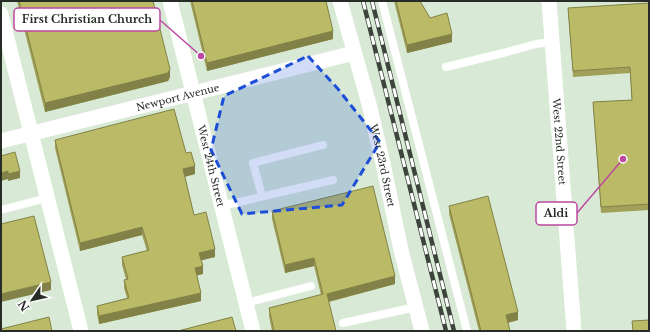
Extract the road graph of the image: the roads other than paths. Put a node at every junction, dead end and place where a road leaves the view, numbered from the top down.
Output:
1 (170, 1) edge
2 (340, 1) edge
3 (382, 1) edge
4 (549, 1) edge
5 (1, 14) edge
6 (552, 42) junction
7 (354, 53) junction
8 (446, 67) dead end
9 (193, 93) junction
10 (31, 134) junction
11 (1, 141) edge
12 (323, 146) dead end
13 (333, 180) dead end
14 (262, 196) junction
15 (48, 198) junction
16 (222, 206) junction
17 (1, 210) edge
18 (311, 286) dead end
19 (246, 303) junction
20 (416, 307) junction
21 (343, 323) dead end
22 (81, 331) edge
23 (253, 331) edge
24 (422, 331) edge
25 (467, 331) edge
26 (574, 331) edge

1 - 9 street, West 24th Street
2 - 7 street, West 23rd Street
3 - 25 lane
4 - 6 street, West 22nd Street
5 - 10 street
6 - 8 lane
6 - 26 street, West 22nd Street
7 - 9 street, Newport Avenue
7 - 20 street, West 23rd Street
9 - 10 street, Newport Avenue
9 - 16 street, West 24th Street
10 - 11 street, Newport Avenue
10 - 15 street
12 - 14 lane
13 - 14 lane
14 - 16 lane
15 - 17 lane
15 - 22 street
16 - 19 street, West 24th Street
18 - 19 lane
19 - 23 street, West 24th Street
20 - 21 lane
20 - 24 street, West 23rd Street

